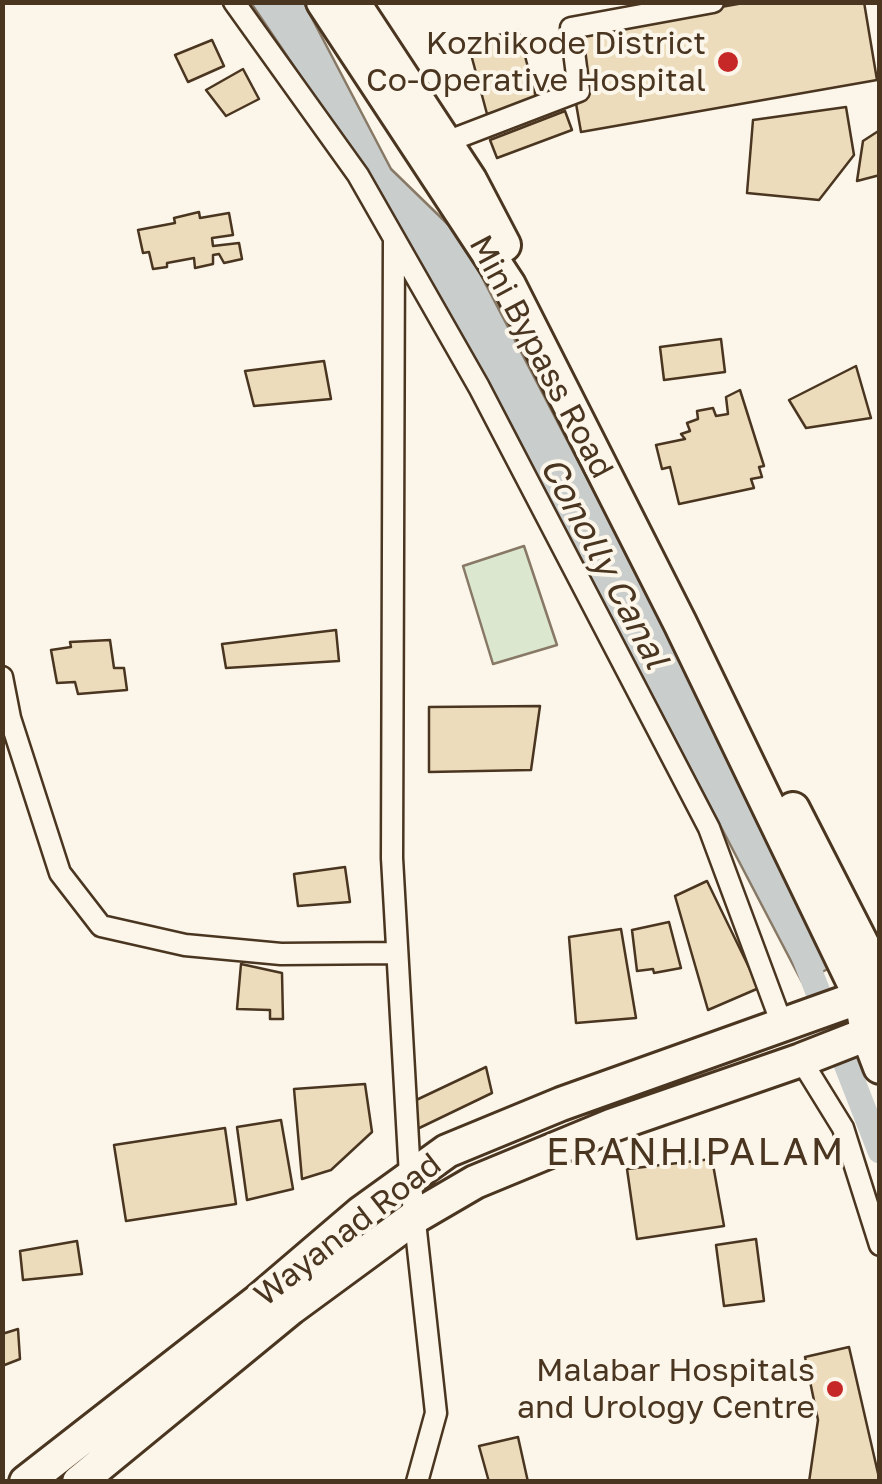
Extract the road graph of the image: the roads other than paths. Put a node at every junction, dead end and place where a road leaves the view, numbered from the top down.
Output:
1 (234, 2) edge
2 (323, 2) edge
3 (353, 2) edge
4 (713, 2) edge
5 (446, 142) junction
6 (394, 238) junction
7 (2, 677) edge
8 (6, 718) edge
9 (397, 952) junction
10 (873, 989) edge
11 (783, 1027) junction
12 (873, 1031) edge
13 (801, 1060) junction
14 (880, 1067) edge
15 (410, 1176) junction
16 (415, 1217) junction
17 (880, 1245) edge
18 (26, 1482) edge
19 (79, 1482) edge
20 (417, 1482) edge

1 - 6 street
2 - 10 main road, Mini Bypass Road
3 - 5 main road, Mini Bypass Road
4 - 5 street
5 - 10 main road, Mini Bypass Road
6 - 9 street
6 - 11 street
7 - 8 street
8 - 9 street
9 - 15 street
10 - 11 main road, Wayanad Road
10 - 12 main road
11 - 15 main road, Wayanad Road
12 - 13 main road, Wayanad Road
12 - 14 main road
13 - 16 main road, Wayanad Road
13 - 17 street
15 - 16 street
15 - 18 main road, Wayanad Road
16 - 19 main road, Wayanad Road
16 - 20 street

